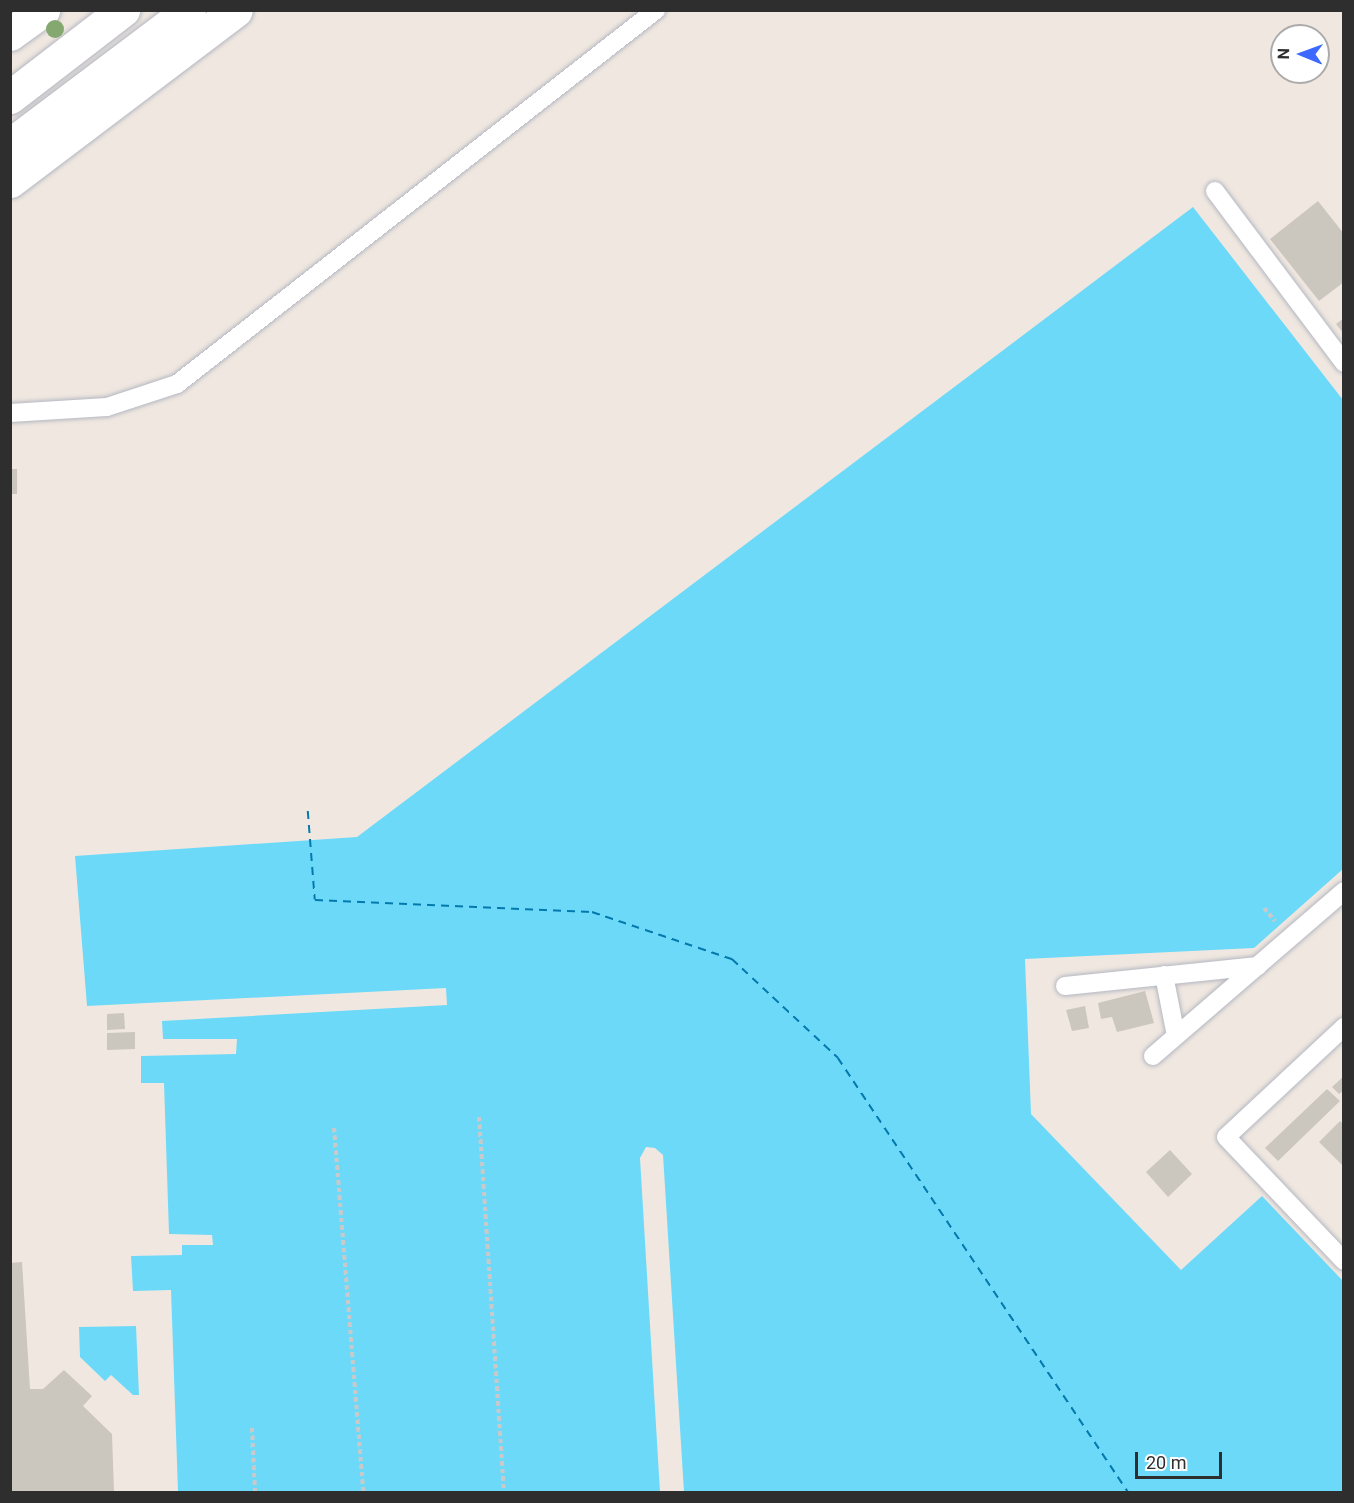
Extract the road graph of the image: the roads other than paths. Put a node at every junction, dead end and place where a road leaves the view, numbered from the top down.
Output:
1 (43, 10) edge
2 (123, 10) edge
3 (189, 10) edge
4 (236, 10) edge
5 (656, 10) edge
6 (10, 34) edge
7 (10, 97) edge
8 (10, 145) edge
9 (10, 181) edge
10 (1215, 191) dead end
11 (1344, 363) edge
12 (10, 413) edge
13 (1344, 891) edge
14 (1258, 966) junction
15 (1164, 975) junction
16 (1065, 986) dead end
17 (1344, 1027) edge
18 (1176, 1036) junction
19 (1153, 1056) dead end
20 (1344, 1261) edge

1 - 6 street
2 - 7 street
3 - 8 street
4 - 9 street
5 - 12 lane
10 - 11 lane
13 - 14 lane
14 - 15 lane
14 - 18 lane
15 - 16 lane
15 - 18 lane
17 - 20 lane
18 - 19 lane

